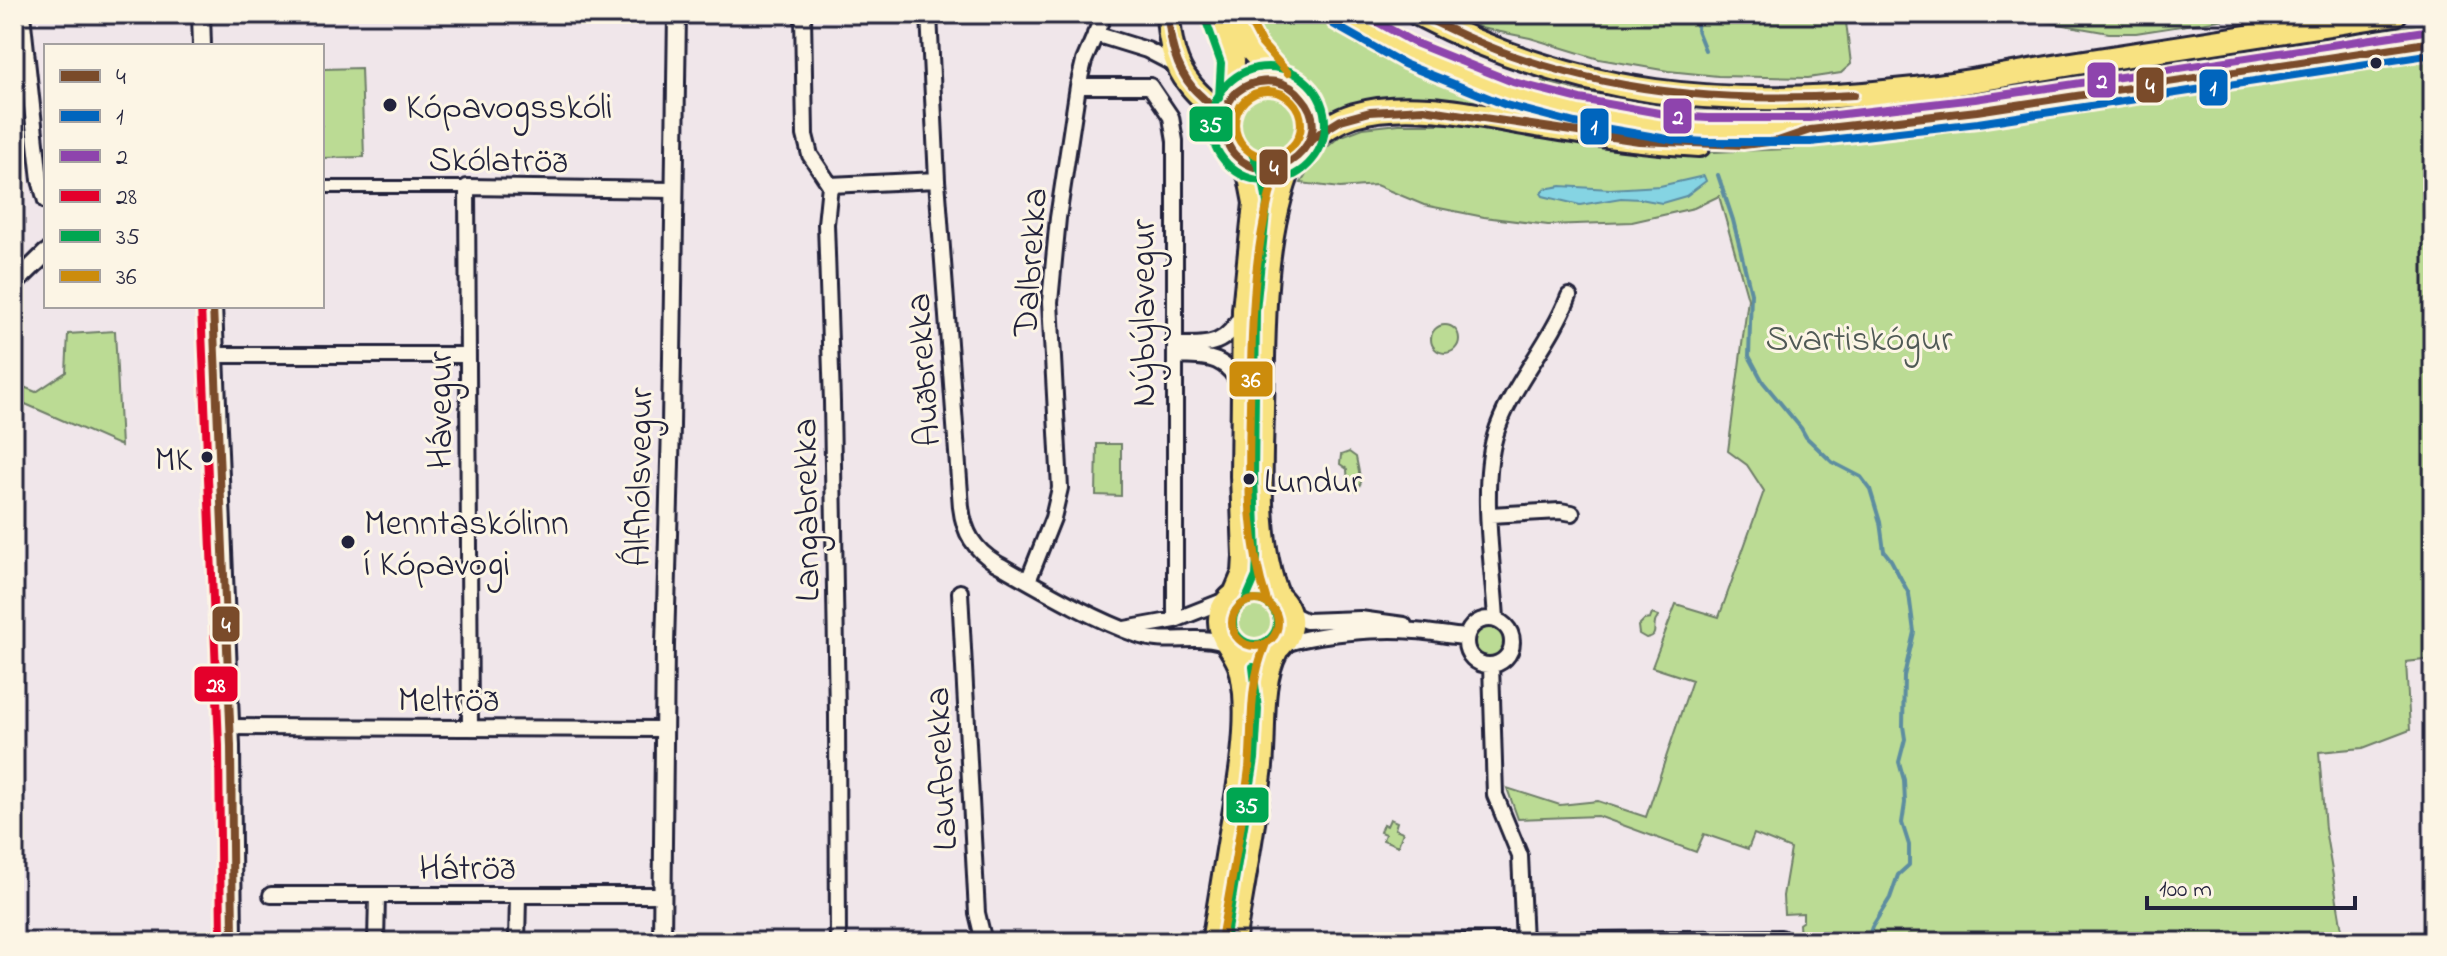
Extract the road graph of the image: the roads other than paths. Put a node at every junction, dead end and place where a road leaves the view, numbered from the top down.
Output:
1 (22, 14) edge
2 (201, 14) edge
3 (677, 14) edge
4 (803, 14) edge
5 (929, 14) edge
6 (1104, 14) edge
7 (1216, 14) edge
8 (1232, 14) edge
9 (1418, 14) edge
10 (2395, 14) edge
11 (1342, 16) edge
12 (1168, 17) edge
13 (1095, 34) junction
14 (2433, 42) edge
15 (202, 44) edge
16 (1141, 48) junction
17 (1178, 66) junction
18 (1279, 81) junction
19 (1078, 86) junction
20 (1231, 99) junction
21 (1223, 126) junction
22 (1810, 130) junction
23 (1308, 144) junction
24 (1241, 160) junction
25 (1292, 162) junction
26 (937, 180) junction
27 (830, 185) junction
28 (324, 187) edge
29 (467, 187) junction
30 (673, 190) junction
31 (44, 194) edge
32 (44, 255) edge
33 (14, 284) edge
34 (1569, 296) dead end
35 (213, 308) edge
36 (1244, 310) junction
37 (1175, 350) junction
38 (215, 355) junction
39 (468, 355) junction
40 (1243, 389) junction
41 (1572, 513) dead end
42 (1490, 515) junction
43 (1028, 581) junction
44 (960, 592) dead end
45 (1233, 596) junction
46 (1283, 605) junction
47 (1496, 619) junction
48 (1175, 620) junction
49 (1125, 629) junction
50 (1415, 631) junction
51 (1466, 637) junction
52 (1230, 647) junction
53 (1279, 648) junction
54 (1491, 665) junction
55 (231, 727) junction
56 (470, 728) junction
57 (664, 729) junction
58 (271, 895) dead end
59 (377, 895) junction
60 (663, 895) junction
61 (518, 896) junction
62 (1781, 938) dead end
63 (1524, 941) edge
64 (233, 942) edge
65 (376, 942) edge
66 (517, 942) edge
67 (662, 942) edge
68 (838, 942) edge
69 (984, 942) edge
70 (1213, 942) edge
71 (1233, 942) edge
72 (1394, 942) edge

1 - 31 street
2 - 15 street
3 - 30 street, Álfhólsvegur
4 - 27 street
5 - 26 street, Auðbrekka
6 - 13 street, Dalbrekka
7 - 20 main road
8 - 18 main road
9 - 10 main road
11 - 22 main road
12 - 16 street
12 - 17 main road
13 - 16 street
13 - 19 street, Dalbrekka
14 - 22 main road
16 - 17 street
17 - 21 main road
18 - 20 main road
18 - 23 main road
19 - 37 street, Nýbýlavegur
19 - 43 street, Dalbrekka
20 - 21 main road
21 - 24 main road
22 - 23 main road
23 - 25 main road
24 - 25 main road
24 - 36 main road
25 - 46 main road
26 - 27 street
26 - 43 street, Auðbrekka
27 - 68 street, Langabrekka
28 - 29 street, Skólatröð
29 - 30 street, Skólatröð
29 - 39 street, Hávegur
30 - 57 street, Álfhólsvegur
32 - 33 street
34 - 42 street
35 - 38 street
36 - 37 street
36 - 40 main road
37 - 40 street
37 - 48 street, Nýbýlavegur
38 - 39 street
38 - 55 street
39 - 56 street, Hávegur
40 - 45 main road
41 - 42 street
42 - 47 street
43 - 49 street, Auðbrekka
44 - 69 street, Laufbrekka
45 - 46 main road
45 - 48 street
45 - 52 main road
46 - 50 street
46 - 53 main road
47 - 51 street
47 - 54 street
48 - 49 street
49 - 52 street, Auðbrekka
50 - 51 street
50 - 53 street
51 - 54 street
52 - 53 main road
52 - 70 main road
53 - 71 main road
54 - 63 street
55 - 56 street, Meltröð
55 - 64 street
56 - 57 street, Meltröð
57 - 60 street, Álfhólsvegur
58 - 59 street, Hátröð
59 - 61 street, Hátröð
59 - 65 street
60 - 61 street, Hátröð
60 - 67 street, Álfhólsvegur
61 - 66 street
62 - 63 street
63 - 72 street

